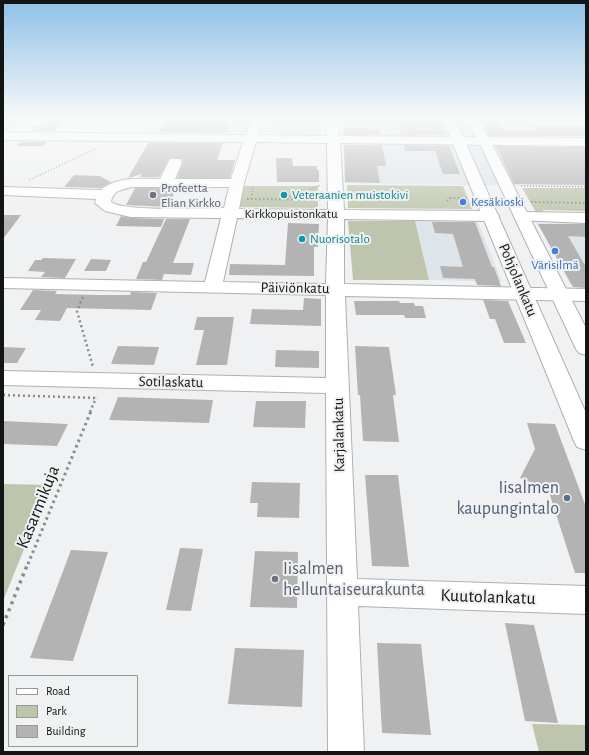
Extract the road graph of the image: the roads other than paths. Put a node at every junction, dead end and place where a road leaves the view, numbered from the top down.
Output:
1 (247, 154) edge
2 (331, 154) edge
3 (464, 154) edge
4 (492, 154) edge
5 (175, 162) dead end
6 (166, 182) junction
7 (237, 183) junction
8 (3, 191) edge
9 (105, 194) junction
10 (232, 206) junction
11 (329, 207) junction
12 (523, 210) junction
13 (490, 216) junction
14 (586, 218) edge
15 (3, 283) edge
16 (213, 287) junction
17 (335, 289) junction
18 (523, 293) junction
19 (559, 294) junction
20 (586, 295) edge
21 (586, 349) edge
22 (3, 378) edge
23 (338, 386) junction
24 (586, 441) edge
25 (342, 592) junction
26 (586, 600) edge
27 (346, 752) edge

1 - 7 street
2 - 11 street, Karjalankatu
3 - 13 street, Pohjolankatu
4 - 12 street, Pohjolankatu
5 - 6 street
6 - 7 street
6 - 9 street
7 - 10 street
8 - 9 street
9 - 10 street, Kirkkopuistonkatu
10 - 11 street, Kirkkopuistonkatu
10 - 16 street
11 - 13 street, Kirkkopuistonkatu
11 - 17 street, Karjalankatu
12 - 14 street
12 - 19 street, Pohjolankatu
13 - 18 street, Pohjolankatu
15 - 16 street, Päiviönkatu
16 - 17 street, Päiviönkatu
17 - 18 street, Päiviönkatu
17 - 23 street, Karjalankatu
18 - 19 street, Päiviönkatu
18 - 24 street, Pohjolankatu
19 - 20 street, Päiviönkatu
19 - 21 street, Pohjolankatu
22 - 23 street, Sotilaskatu
23 - 25 street, Karjalankatu
25 - 26 street, Kuutolankatu
25 - 27 street, Karjalankatu

